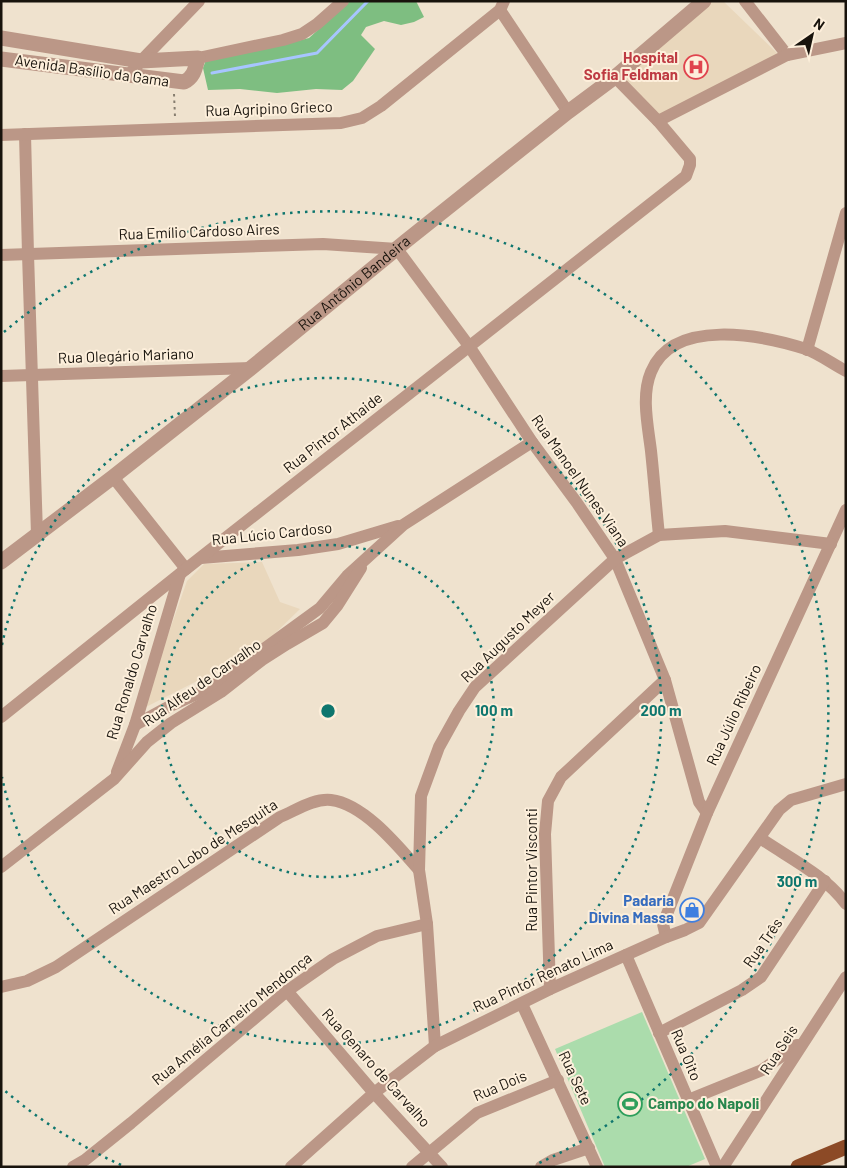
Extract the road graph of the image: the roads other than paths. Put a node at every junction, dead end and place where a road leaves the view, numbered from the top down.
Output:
1 (199, 1) edge
2 (343, 1) edge
3 (704, 1) edge
4 (745, 1) edge
5 (502, 5) edge
6 (1, 38) edge
7 (846, 43) edge
8 (787, 55) junction
9 (198, 58) junction
10 (1, 59) edge
11 (141, 60) junction
12 (128, 76) junction
13 (615, 77) junction
14 (568, 112) junction
15 (664, 117) junction
16 (25, 134) junction
17 (1, 135) edge
18 (846, 213) edge
19 (397, 249) junction
20 (28, 254) junction
21 (1, 255) edge
22 (469, 346) junction
23 (807, 350) junction
24 (251, 368) junction
25 (846, 371) edge
26 (32, 375) junction
27 (1, 376) edge
28 (532, 442) junction
29 (113, 477) junction
30 (846, 510) edge
31 (403, 525) junction
32 (37, 534) junction
33 (659, 535) junction
34 (831, 544) junction
35 (201, 558) junction
36 (366, 558) junction
37 (614, 558) junction
38 (1, 562) edge
39 (183, 571) junction
40 (665, 680) junction
41 (1, 718) edge
42 (134, 725) junction
43 (114, 779) junction
44 (846, 784) edge
45 (707, 813) junction
46 (760, 838) junction
47 (1, 867) edge
48 (419, 870) junction
49 (825, 881) junction
50 (846, 904) edge
51 (427, 924) junction
52 (666, 937) junction
53 (626, 955) junction
54 (846, 977) edge
55 (1, 987) edge
56 (550, 989) junction
57 (287, 991) junction
58 (522, 1004) junction
59 (659, 1033) junction
60 (806, 1038) junction
61 (436, 1046) junction
62 (558, 1080) junction
63 (374, 1093) junction
64 (688, 1100) junction
65 (846, 1147) edge
66 (589, 1148) junction
67 (429, 1152) junction
68 (73, 1167) edge
69 (291, 1167) edge
70 (412, 1167) edge
71 (442, 1167) edge
72 (541, 1167) edge
73 (597, 1167) edge
74 (717, 1167) edge
75 (723, 1167) edge
76 (798, 1167) edge

1 - 11 street
2 - 9 street, Avenida Basílio da Gama
3 - 13 street, Rua Antônio Bandeira
4 - 8 street
5 - 14 street
5 - 16 street, Rua Agripino Grieco
6 - 11 street, Avenida Basílio da Gama
7 - 8 street
8 - 15 street
9 - 11 street, Avenida Basílio da Gama
9 - 12 street, Avenida Basílio da Gama
10 - 12 street, Avenida Basílio da Gama
11 - 12 street
13 - 14 street, Rua Antônio Bandeira
13 - 15 street
14 - 19 street, Rua Antônio Bandeira
15 - 22 street, Rua Pintor Athaide
16 - 17 street, Rua Agripino Grieco
16 - 20 street
18 - 23 street
19 - 20 street, Rua Emílio Cardoso Aires
19 - 22 street, Rua Manoel Nunes Viana
19 - 24 street, Rua Antônio Bandeira
20 - 21 street, Rua Emílio Cardoso Aires
20 - 26 street
22 - 28 street, Rua Manoel Nunes Viana
22 - 35 street, Rua Pintor Athaide
23 - 25 street
23 - 33 street
24 - 26 street, Rua Olegário Mariano
24 - 29 street, Rua Antônio Bandeira
26 - 27 street, Rua Olegário Mariano
26 - 32 street
28 - 31 street, Rua Alfeu de Carvalho
28 - 37 street, Rua Manoel Nunes Viana
29 - 32 street, Rua Antônio Bandeira
29 - 39 street
30 - 34 street, Rua Júlio Ribeiro
31 - 35 street, Rua Lúcio Cardoso
31 - 36 street, Rua Alfeu de Carvalho
32 - 38 street, Rua Antônio Bandeira
33 - 34 street
33 - 37 street, Rua Augusto Meyer
34 - 45 street, Rua Júlio Ribeiro
35 - 39 street, Rua Pintor Athaide
36 - 42 street, Rua Alfeu de Carvalho
36 - 43 street, Rua Alfeu de Carvalho
37 - 40 street, Rua Manoel Nunes Viana
37 - 48 street, Rua Augusto Meyer
39 - 41 street, Rua Pintor Athaide
39 - 42 street, Rua Ronaldo Carvalho
40 - 45 street, Rua Manoel Nunes Viana
40 - 56 street, Rua Pintor Visconti
42 - 43 street, Rua Ronaldo Carvalho
43 - 47 street, Rua Alfeu de Carvalho
44 - 46 street, Rua Pintor Renato Lima
45 - 52 street, Rua Júlio Ribeiro
46 - 49 street
46 - 52 street, Rua Pintor Renato Lima
48 - 51 street, Rua Augusto Meyer
48 - 55 street, Rua Maestro Lobo de Mesquita
49 - 50 street
49 - 59 street, Rua Três
51 - 57 street, Rua Amélia Carneiro Mendonça
51 - 61 street, Rua Augusto Meyer
52 - 53 street, Rua Pintor Renato Lima
53 - 56 street, Rua Pintor Renato Lima
53 - 59 street, Rua Oito
54 - 60 street, Rua Seis
56 - 58 street, Rua Pintor Renato Lima
57 - 63 street, Rua Genaro de Carvalho
57 - 68 street, Rua Amélia Carneiro Mendonça
58 - 61 street, Rua Pintor Renato Lima
58 - 62 street, Rua Sete
59 - 64 street, Rua Oito
60 - 64 street
60 - 75 street, Rua Seis
61 - 63 street, Rua Pintor Renato Lima
62 - 66 street, Rua Sete
62 - 67 street, Rua Dois
63 - 67 street, Rua Genaro de Carvalho
63 - 69 street, Rua Pintor Renato Lima
64 - 74 street, Rua Oito
65 - 76 highway
66 - 72 street
66 - 73 street, Rua Sete
67 - 70 street, Rua Dois
67 - 71 street, Rua Genaro de Carvalho

